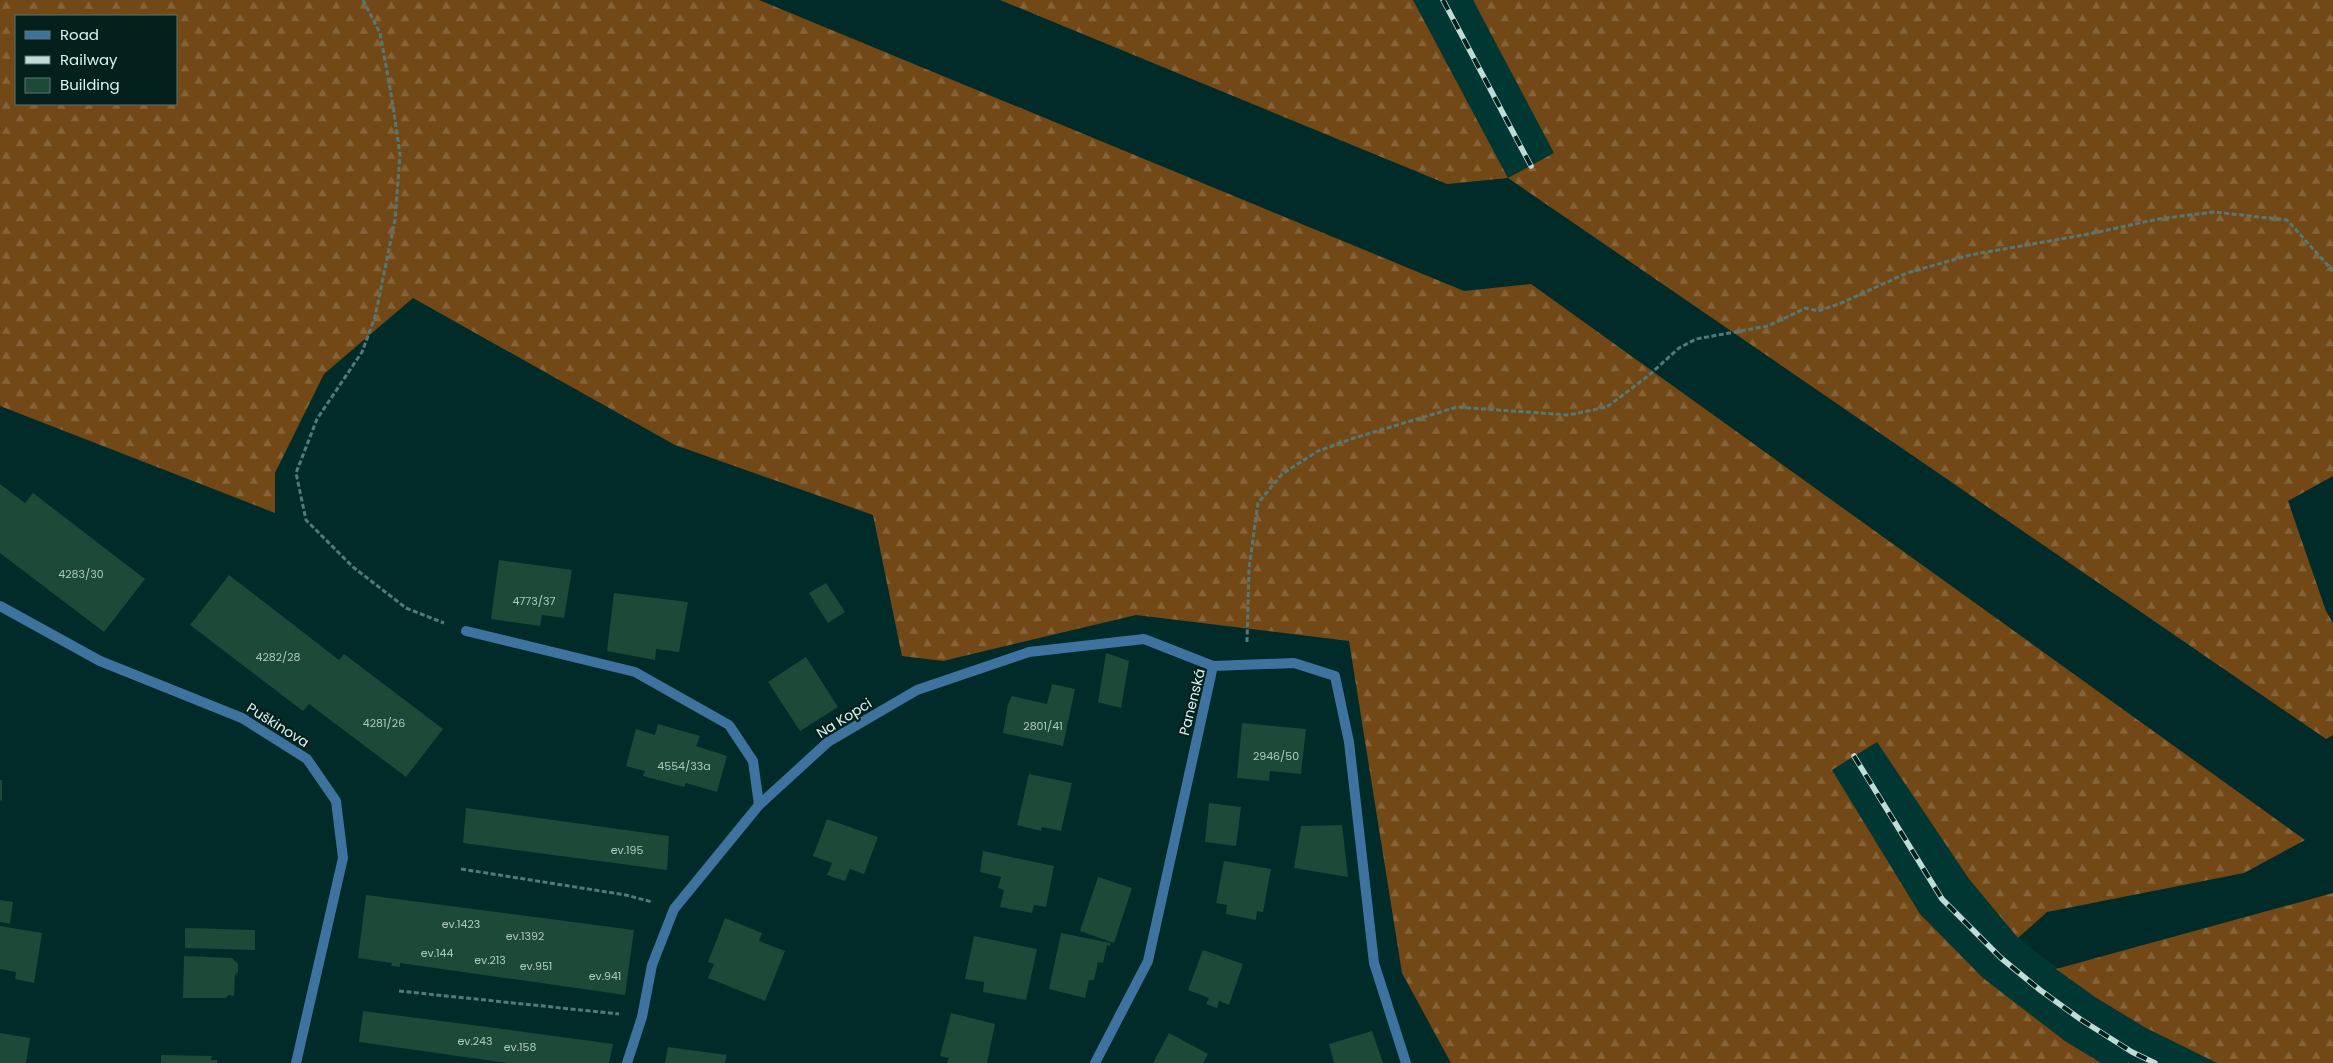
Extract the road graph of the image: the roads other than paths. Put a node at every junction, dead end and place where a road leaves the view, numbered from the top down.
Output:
1 (0, 606) edge
2 (466, 631) road end
3 (1213, 666) junction
4 (759, 805) junction
5 (296, 1063) edge
6 (627, 1063) edge
7 (1095, 1063) edge
8 (1406, 1063) edge

1 - 5 street, Puškinova
2 - 4 street
3 - 4 street, Na Kopci
3 - 7 street, Panenská
3 - 8 street, Panenská
4 - 6 street, Na Kopci

